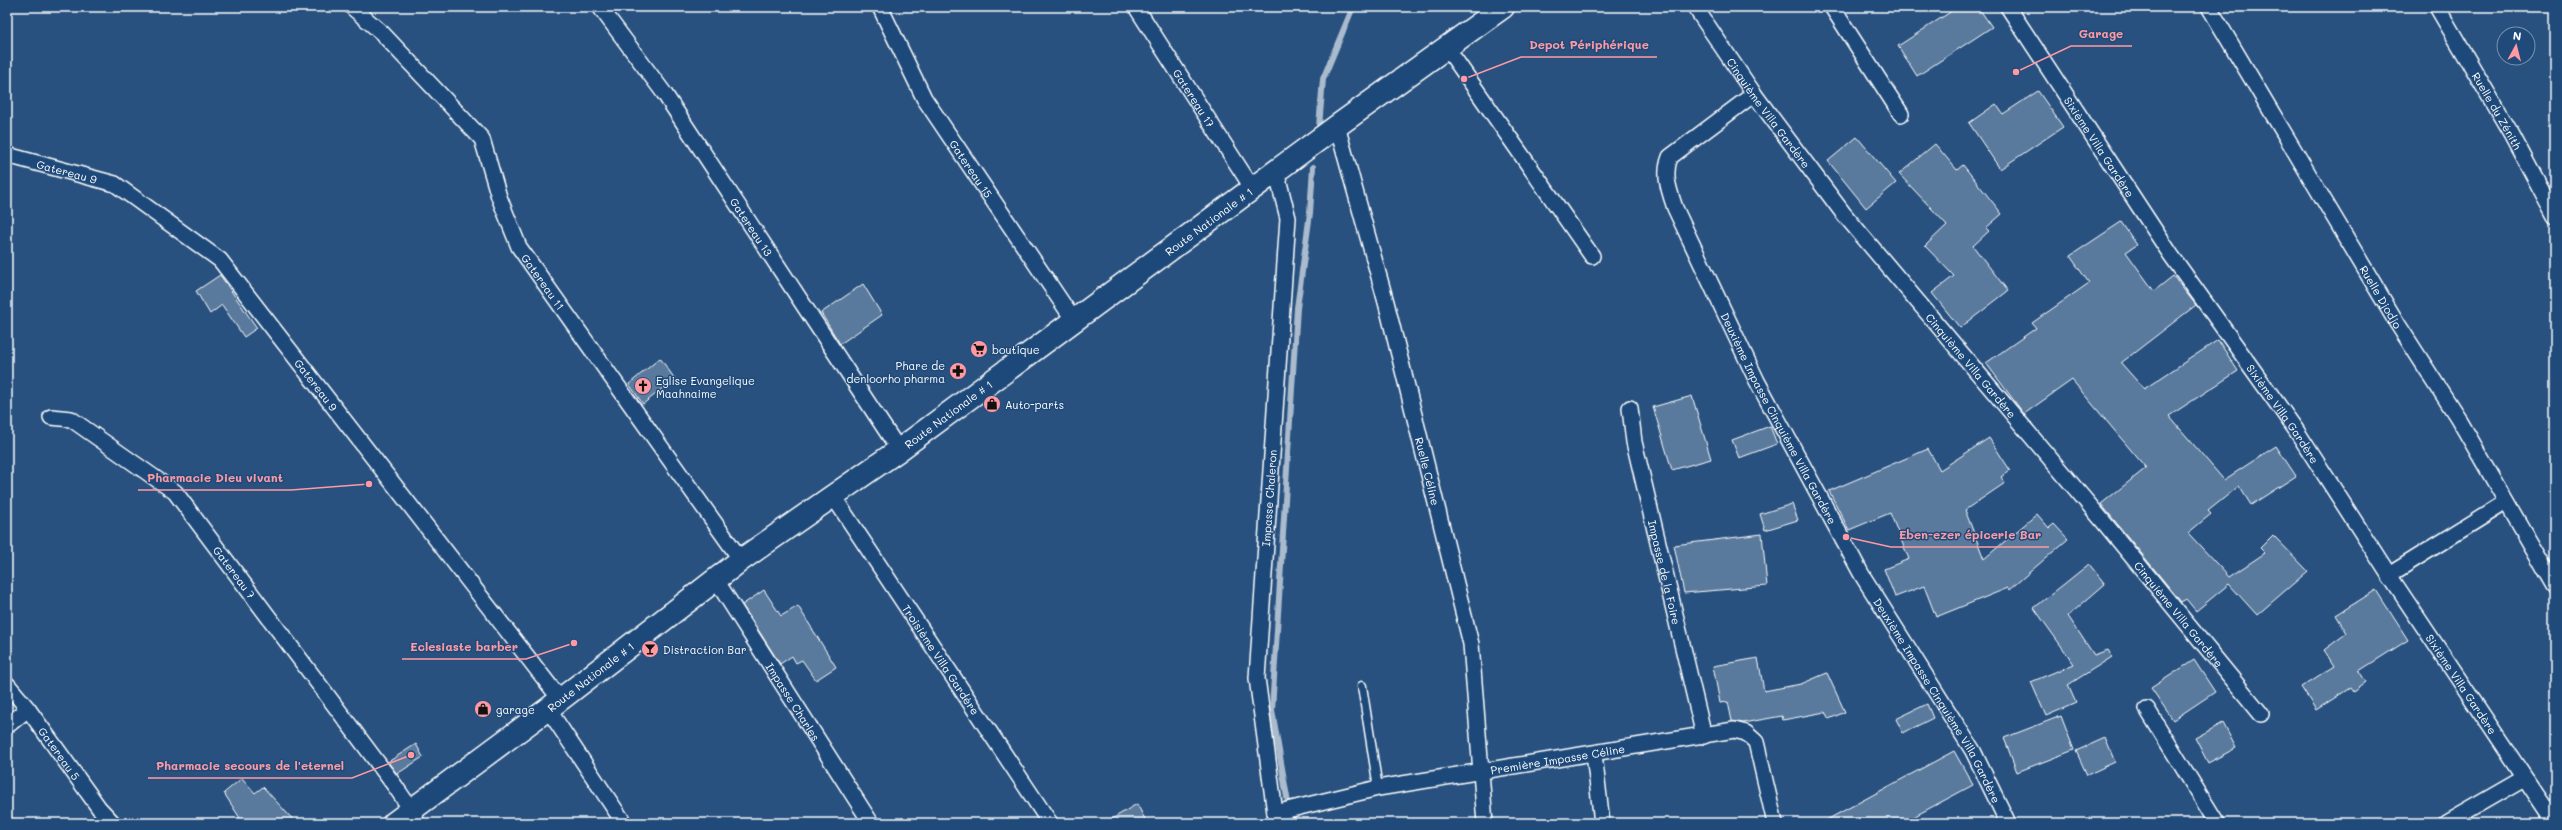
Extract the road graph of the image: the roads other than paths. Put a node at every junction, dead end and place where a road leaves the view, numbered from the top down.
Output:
1 (352, 7) edge
2 (600, 7) edge
3 (880, 7) edge
4 (1136, 7) edge
5 (1503, 7) edge
6 (1695, 7) edge
7 (1832, 7) edge
8 (2008, 7) edge
9 (2209, 7) edge
10 (2436, 7) edge
11 (1447, 48) junction
12 (1754, 94) junction
13 (1901, 114) dead end
14 (1337, 126) junction
15 (7, 155) edge
16 (1276, 172) junction
17 (1253, 189) junction
18 (2555, 216) edge
19 (1592, 256) dead end
20 (1075, 322) junction
21 (1630, 408) dead end
22 (51, 417) dead end
23 (899, 450) junction
24 (833, 496) junction
25 (2506, 502) junction
26 (741, 560) junction
27 (2389, 575) junction
28 (716, 580) junction
29 (2555, 586) edge
30 (7, 684) edge
31 (1362, 686) dead end
32 (554, 704) junction
33 (28, 708) junction
34 (2147, 709) dead end
35 (2261, 714) dead end
36 (7, 726) edge
37 (1704, 736) junction
38 (1594, 754) junction
39 (1482, 772) junction
40 (2524, 778) junction
41 (1378, 788) junction
42 (414, 817) edge
43 (1277, 818) edge
44 (113, 823) edge
45 (394, 823) edge
46 (624, 823) edge
47 (871, 823) edge
48 (1050, 823) edge
49 (1485, 823) edge
50 (1602, 823) edge
51 (1775, 823) edge
52 (2008, 823) edge
53 (2217, 823) edge
54 (2446, 823) edge
55 (2555, 823) edge

1 - 26 street, Gatereau 11
2 - 23 street, Gatereau 13
3 - 20 street, Gatereau 15
4 - 17 street, Gatereau 17
5 - 11 main road, Route Nationale # 1
6 - 12 street, Cinquième Villa Gardère
7 - 13 street
8 - 27 street, Sixième Villa Gardère
9 - 25 street, Ruelle Djodjo
10 - 18 street, Ruelle du Zénith
11 - 14 main road, Route Nationale # 1
11 - 19 street
12 - 35 street, Cinquième Villa Gardère
12 - 52 street, Deuxième Impasse Cinquième Villa Gardère
14 - 16 main road, Route Nationale # 1
14 - 39 street, Ruelle Céline
15 - 32 street, Gatereau 9
16 - 17 main road, Route Nationale # 1
16 - 43 street, Impasse Chaleron
17 - 20 main road, Route Nationale # 1
20 - 23 main road, Route Nationale # 1
21 - 37 street, Impasse de la Foire
22 - 42 street, Gatereau 7
23 - 24 main road, Route Nationale # 1
24 - 26 main road, Route Nationale # 1
24 - 48 street, Troisième Villa Gardère
25 - 27 street
25 - 29 street, Ruelle Djodjo
26 - 28 main road, Route Nationale # 1
27 - 40 street, Sixième Villa Gardère
28 - 32 main road, Route Nationale # 1
28 - 47 street, Impasse Charles
30 - 33 street, Gatereau 5
31 - 41 lane
32 - 42 main road, Route Nationale # 1
32 - 46 street, Gatereau 9
33 - 36 street
33 - 44 street, Gatereau 5
34 - 53 street
37 - 38 street, Première Impasse Céline
37 - 51 street, Première Impasse Céline
38 - 39 street, Première Impasse Céline
38 - 50 street
39 - 41 street, Première Impasse Céline
39 - 49 street, Ruelle Céline
40 - 54 street
40 - 55 street, Sixième Villa Gardère
41 - 43 street, Première Impasse Céline
42 - 45 main road, Route Nationale # 1

